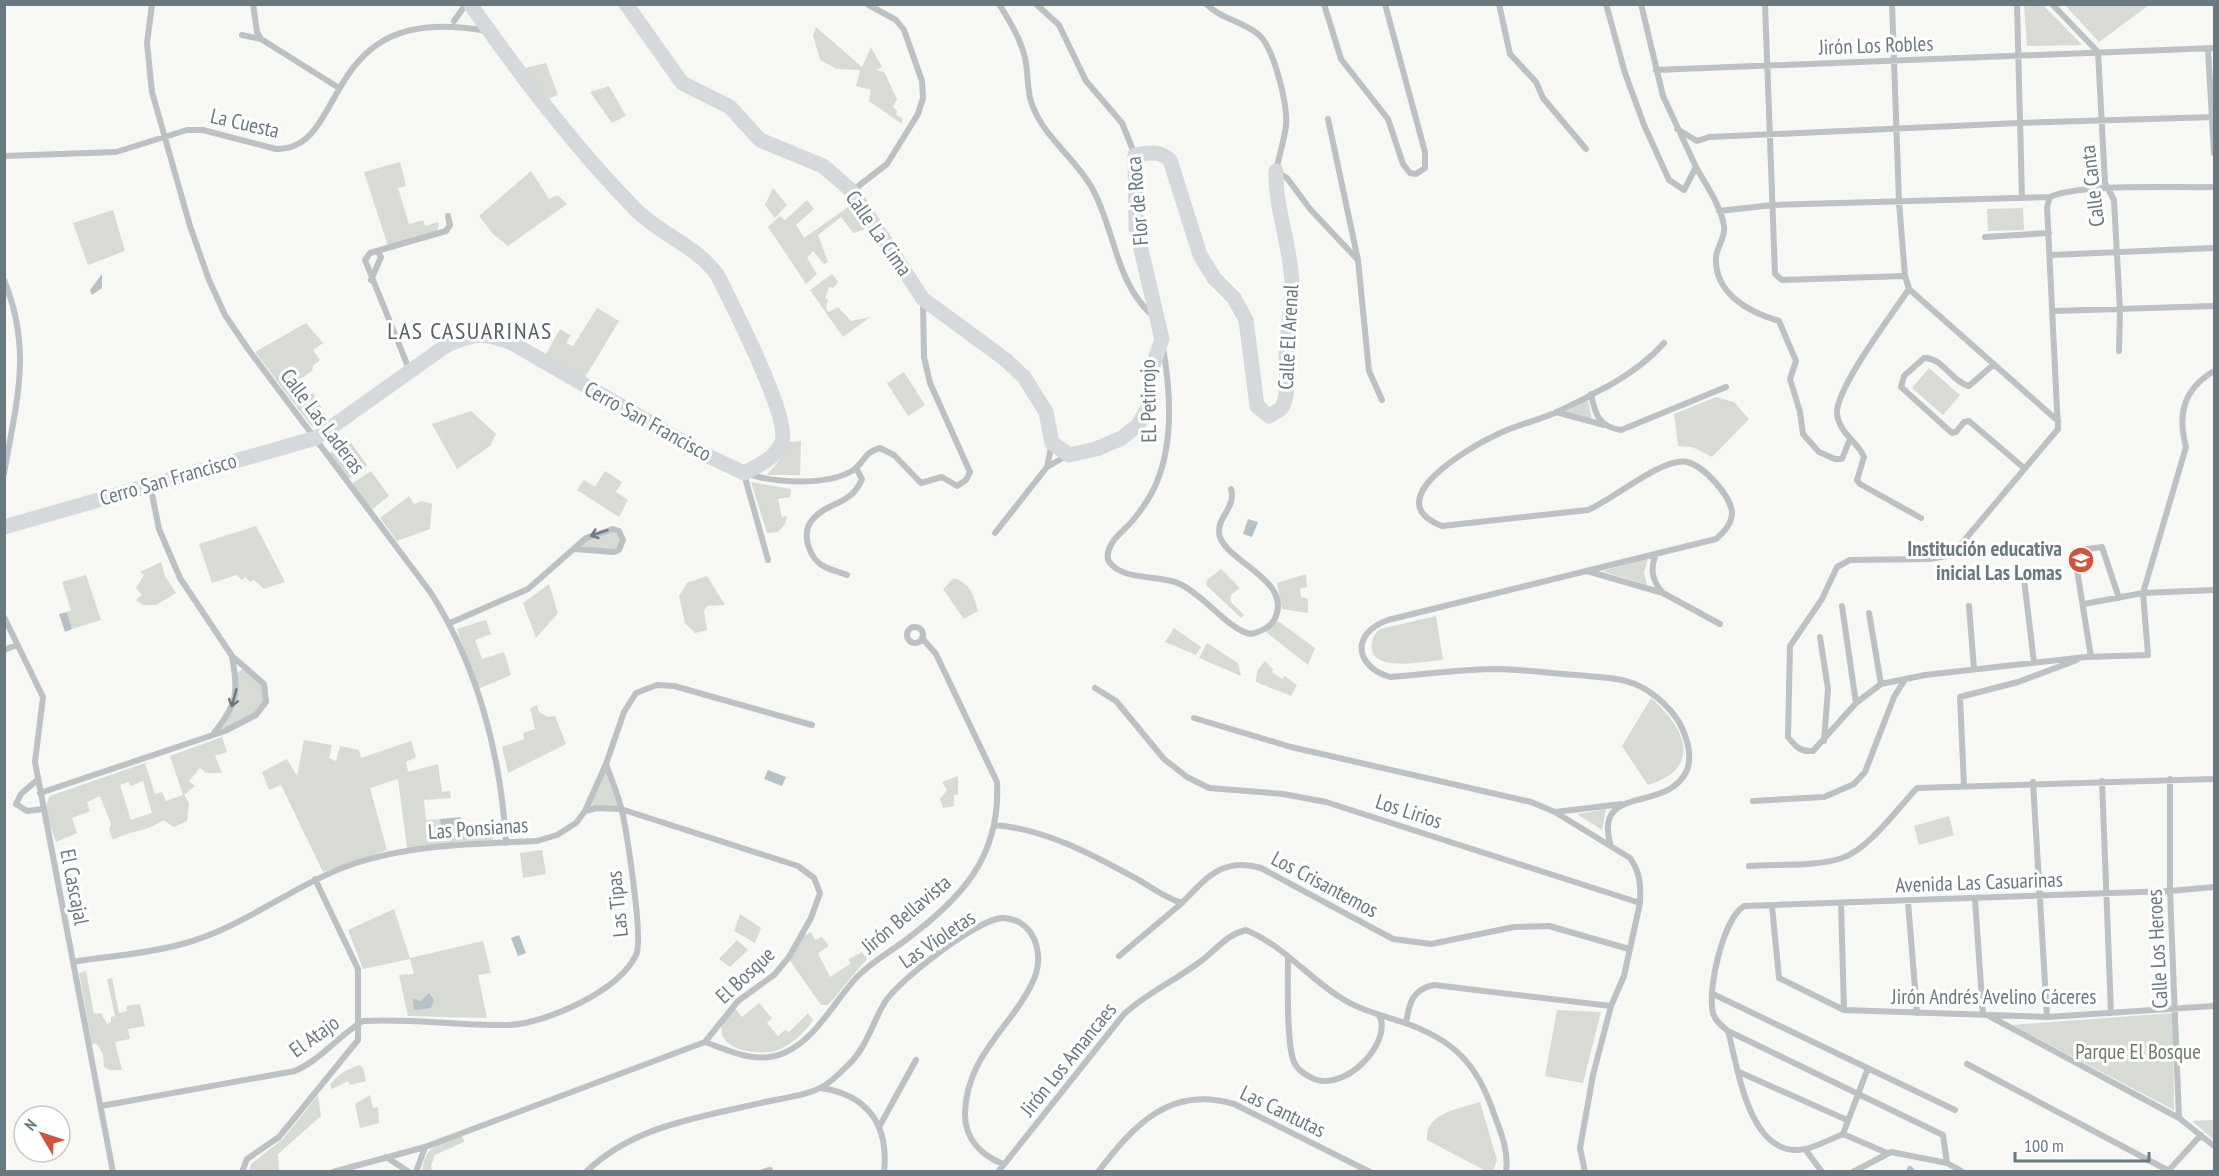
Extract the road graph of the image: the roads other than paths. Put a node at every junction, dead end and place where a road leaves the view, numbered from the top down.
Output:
1 (152, 4) edge
2 (253, 4) edge
3 (468, 4) edge
4 (626, 4) edge
5 (867, 4) edge
6 (999, 4) edge
7 (1036, 4) edge
8 (1206, 4) edge
9 (1324, 4) edge
10 (1385, 4) edge
11 (1499, 4) edge
12 (1606, 4) edge
13 (1641, 4) edge
14 (1765, 4) edge
15 (1892, 4) edge
16 (2017, 4) edge
17 (2052, 4) edge
18 (427, 20) dead end
19 (454, 21) junction
20 (490, 32) junction
21 (242, 35) dead end
22 (261, 39) junction
23 (366, 43) dead end
24 (2211, 49) edge
25 (2098, 52) junction
26 (2019, 56) junction
27 (1894, 61) junction
28 (1767, 64) junction
29 (1656, 70) junction
30 (336, 86) junction
31 (2213, 118) edge
32 (1328, 119) dead end
33 (2102, 120) junction
34 (2019, 123) junction
35 (1677, 129) junction
36 (1896, 129) junction
37 (1770, 135) junction
38 (165, 136) junction
39 (1586, 149) dead end
40 (2214, 153) edge
41 (4, 156) edge
42 (1135, 156) junction
43 (1696, 167) junction
44 (1276, 171) junction
45 (2214, 187) edge
46 (2109, 189) junction
47 (852, 191) junction
48 (2049, 197) junction
49 (2022, 198) junction
50 (1899, 202) junction
51 (1773, 205) junction
52 (1719, 211) junction
53 (448, 216) dead end
54 (2049, 232) junction
55 (1985, 237) dead end
56 (2214, 248) edge
57 (378, 252) junction
58 (2115, 253) junction
59 (2050, 255) junction
60 (1358, 260) junction
61 (1905, 276) junction
62 (4, 280) edge
63 (371, 280) junction
64 (1909, 289) junction
65 (923, 299) junction
66 (2214, 306) edge
67 (2120, 310) junction
68 (2054, 311) junction
69 (1157, 319) junction
70 (1162, 339) junction
71 (1664, 343) dead end
72 (2119, 351) dead end
73 (1993, 365) junction
74 (409, 369) junction
75 (2214, 371) edge
76 (1726, 387) dead end
77 (1591, 394) junction
78 (1382, 400) dead end
79 (1556, 412) junction
80 (2058, 421) junction
81 (1605, 426) junction
82 (316, 438) junction
83 (1850, 438) junction
84 (1052, 443) junction
85 (1069, 455) junction
86 (1047, 467) junction
87 (856, 468) junction
88 (2024, 468) junction
89 (744, 473) junction
90 (4, 474) edge
91 (150, 484) junction
92 (1231, 489) dead end
93 (1921, 518) dead end
94 (4, 527) edge
95 (995, 533) dead end
96 (574, 549) junction
97 (1656, 554) junction
98 (768, 560) dead end
99 (1586, 571) junction
100 (847, 574) dead end
101 (2024, 579) dead end
102 (2214, 590) edge
103 (1663, 593) junction
104 (2143, 593) junction
105 (2119, 598) junction
106 (2084, 604) junction
107 (1842, 606) dead end
108 (1969, 606) dead end
109 (1869, 613) dead end
110 (4, 617) edge
111 (450, 623) junction
112 (1720, 624) dead end
113 (1820, 637) dead end
114 (922, 638) dead end
115 (17, 645) junction
116 (4, 650) edge
117 (232, 656) junction
118 (2089, 657) junction
119 (2034, 663) junction
120 (246, 668) junction
121 (1974, 669) junction
122 (236, 674) junction
123 (1904, 681) junction
124 (1881, 684) junction
125 (1095, 688) dead end
126 (1856, 703) junction
127 (1194, 718) dead end
128 (812, 725) dead end
129 (213, 733) junction
130 (1824, 741) junction
131 (606, 764) junction
132 (2214, 778) edge
133 (2170, 779) junction
134 (38, 780) junction
135 (2102, 781) junction
136 (2033, 783) junction
137 (1964, 785) junction
138 (40, 793) junction
139 (1754, 801) dead end
140 (1622, 804) junction
141 (43, 809) junction
142 (621, 809) junction
143 (585, 811) junction
144 (1555, 812) junction
145 (994, 825) junction
146 (506, 843) junction
147 (1610, 843) junction
148 (1749, 866) dead end
149 (315, 879) junction
150 (2214, 886) edge
151 (2170, 891) junction
152 (2106, 893) junction
153 (2040, 896) junction
154 (1975, 899) junction
155 (1908, 902) junction
156 (1182, 903) junction
157 (1640, 903) junction
158 (1841, 903) junction
159 (1772, 906) junction
160 (1629, 949) junction
161 (1119, 956) dead end
162 (1288, 957) junction
163 (74, 962) junction
164 (1713, 994) junction
165 (1611, 1006) junction
166 (2214, 1006) edge
167 (2177, 1009) junction
168 (1844, 1010) junction
169 (1917, 1013) junction
170 (2111, 1013) junction
171 (1379, 1015) junction
172 (1984, 1015) junction
173 (2047, 1017) junction
174 (1406, 1023) junction
175 (356, 1025) junction
176 (1728, 1031) junction
177 (705, 1042) junction
178 (916, 1060) dead end
179 (1967, 1064) dead end
180 (1868, 1068) junction
181 (1739, 1072) junction
182 (821, 1088) junction
183 (1857, 1094) junction
184 (101, 1107) junction
185 (1955, 1110) dead end
186 (2179, 1118) junction
187 (1847, 1120) junction
188 (879, 1127) junction
189 (1843, 1134) junction
190 (2201, 1135) junction
191 (2214, 1146) edge
192 (425, 1148) junction
193 (1805, 1149) junction
194 (1887, 1153) junction
195 (386, 1157) junction
196 (1947, 1163) junction
197 (1003, 1164) junction
198 (2170, 1171) edge
199 (113, 1172) edge
200 (242, 1172) edge
201 (333, 1172) edge
202 (409, 1172) edge
203 (416, 1172) edge
204 (586, 1172) edge
205 (884, 1172) edge
206 (998, 1172) edge
207 (1098, 1172) edge
208 (1370, 1172) edge
209 (1506, 1172) edge
210 (1585, 1172) edge
211 (1822, 1172) edge
212 (1853, 1172) edge
213 (1964, 1172) edge

1 - 38 street, Calle Las Laderas
2 - 22 street
3 - 19 street
3 - 20 street
4 - 47 street, Calle La Cima
5 - 47 street
6 - 69 street
7 - 42 street, Flor de Roca
8 - 44 street, Calle El Arenal
9 - 10 street
11 - 39 street
12 - 43 street
13 - 29 street
14 - 28 street
15 - 27 street
16 - 26 street
17 - 25 street
18 - 19 street
19 - 20 street
20 - 89 street
21 - 22 street
22 - 30 street
23 - 30 street, La Cuesta
24 - 25 street, Jirón Los Robles
24 - 31 street
25 - 26 street, Jirón Los Robles
25 - 33 street, Calle Canta
26 - 27 street, Jirón Los Robles
26 - 34 street
27 - 28 street, Jirón Los Robles
27 - 36 street
28 - 29 street, Jirón Los Robles
28 - 37 street
29 - 35 street
30 - 38 street, La Cuesta
31 - 33 street
31 - 40 street
32 - 60 street
33 - 34 street
33 - 46 street, Calle Canta
34 - 36 street
34 - 49 street
35 - 37 street
35 - 43 street
36 - 37 street
36 - 50 street
37 - 51 street
38 - 41 street, La Cuesta
38 - 82 street, Calle Las Laderas
42 - 44 street, Calle El Arenal
42 - 69 street, Flor de Roca
43 - 52 street
44 - 60 street
45 - 46 street
46 - 48 street
46 - 58 street, Calle Canta
47 - 65 street, Calle La Cima
48 - 49 street
48 - 54 street
49 - 50 street
50 - 51 street
50 - 61 street
51 - 52 street
51 - 61 street
52 - 83 street
53 - 57 street
54 - 55 street
54 - 59 street
56 - 58 street
57 - 63 street
57 - 63 street
58 - 59 street
58 - 67 street, Calle Canta
59 - 68 street
60 - 78 street
61 - 64 street
62 - 90 street
63 - 74 street
64 - 73 street
64 - 83 street
65 - 84 street, Calle La Cima
65 - 87 street
66 - 67 street
67 - 68 street
67 - 72 street, Calle Canta
68 - 80 street
69 - 70 street, Flor de Roca
70 - 85 street
70 - 92 street, EL Petirrojo
71 - 77 street
73 - 80 street
73 - 88 street
74 - 82 street, Cerro San Francisco
74 - 89 street, Cerro San Francisco
75 - 104 street
76 - 81 street
77 - 79 street
77 - 81 street
79 - 81 street
79 - 97 street
80 - 88 street
82 - 91 street, Cerro San Francisco
82 - 111 street, Calle Las Laderas
83 - 93 street
84 - 85 street
84 - 86 street
85 - 86 street
86 - 95 street
87 - 89 street
87 - 100 street
88 - 130 street
89 - 98 street
91 - 94 street, Cerro San Francisco
91 - 117 street
96 -> 96 street
96 - 111 street
97 - 99 street
97 - 103 street
99 - 103 street
99 - 140 street
101 - 119 street
102 - 104 street
103 - 112 street
104 - 105 street
104 - 118 street
105 - 106 street
105 - 106 street
106 - 118 street
107 - 126 street
108 - 121 street
109 - 124 street
110 - 115 street, El Cascajal
111 - 146 street, Calle Las Laderas
113 - 130 street
114 - 145 street, Jirón Bellavista
115 - 116 street
115 - 134 street, El Cascajal
117 - 120 street
117 - 122 street
118 - 119 street
118 - 137 street
119 - 121 street
120 - 122 street
120 - 129 street
121 - 123 street
122 -> 129 street
123 - 124 street
123 - 139 street
124 - 126 street
125 - 157 street, Los Lirios
126 - 130 street
127 - 144 street
128 - 131 street, Las Ponsianas
129 - 138 street
131 - 142 street, Las Tipas
131 - 143 street, Las Ponsianas
132 - 133 street
133 - 135 street
133 - 151 street, Calle Los Heroes
134 - 138 street, El Cascajal
134 - 141 street
135 - 136 street
135 - 152 street
136 - 137 street
136 - 153 street
137 - 148 street
138 - 141 street, El Cascajal
140 - 144 street
140 - 147 street
141 - 163 street, El Cascajal
142 - 143 street, El Bosque
142 - 175 street, Las Tipas
142 - 177 street, El Bosque
143 - 146 street, Las Ponsianas
144 - 147 street
145 - 156 street
145 - 177 street, Jirón Bellavista
146 - 149 street, Las Ponsianas
147 - 157 street
149 - 163 street, Las Ponsianas
149 - 175 street, El Atajo
150 - 151 street, Avenida Las Casuarinas
151 - 152 street, Avenida Las Casuarinas
151 - 167 street, Calle Los Heroes
152 - 153 street, Avenida Las Casuarinas
152 - 170 street
153 - 154 street, Avenida Las Casuarinas
153 - 173 street
154 - 155 street, Avenida Las Casuarinas
154 - 172 street
155 - 158 street, Avenida Las Casuarinas
155 - 169 street
156 - 160 street, Los Crisantemos
156 - 161 street, Los Crisantemos
157 - 160 street
158 - 159 street, Avenida Las Casuarinas
158 - 168 street
159 - 164 street, Avenida Las Casuarinas
159 - 168 street, Jirón Andrés Avelino Cáceres
160 - 165 street
162 - 171 street, Jirón Los Amancaes
162 - 171 street
162 - 197 street, Jirón Los Amancaes
163 - 184 street, El Cascajal
164 - 176 street
164 - 180 street
165 - 174 street
165 - 210 street
166 - 167 street, Jirón Andrés Avelino Cáceres
167 - 170 street, Jirón Andrés Avelino Cáceres
167 - 186 street, Calle Los Heroes
168 - 169 street, Jirón Andrés Avelino Cáceres
169 - 172 street, Jirón Andrés Avelino Cáceres
170 - 173 street, Jirón Andrés Avelino Cáceres
171 - 174 street, Jirón Los Amancaes
172 - 173 street, Jirón Andrés Avelino Cáceres
172 - 186 street
174 - 209 street, Jirón Los Amancaes
175 - 184 street, El Atajo
175 - 200 street
176 - 181 street
176 - 183 street
177 - 192 street
178 - 188 street
179 - 198 street
180 - 183 street
180 - 185 street
181 - 187 street
181 - 193 street
182 - 188 street
182 - 197 street, Las Violetas
182 - 204 street, Las Violetas
183 - 187 street
183 - 196 street
184 - 199 street, El Cascajal
186 - 190 street
187 - 189 street
188 - 205 street
189 - 193 street
189 - 194 street
190 - 191 street
190 - 198 street
192 - 195 street
192 - 203 street
193 - 211 street
194 - 196 street
194 - 212 street
195 - 201 street
195 - 202 street
196 - 213 street
197 - 206 street, Jirón Los Amancaes
207 - 208 street, Las Cantutas

